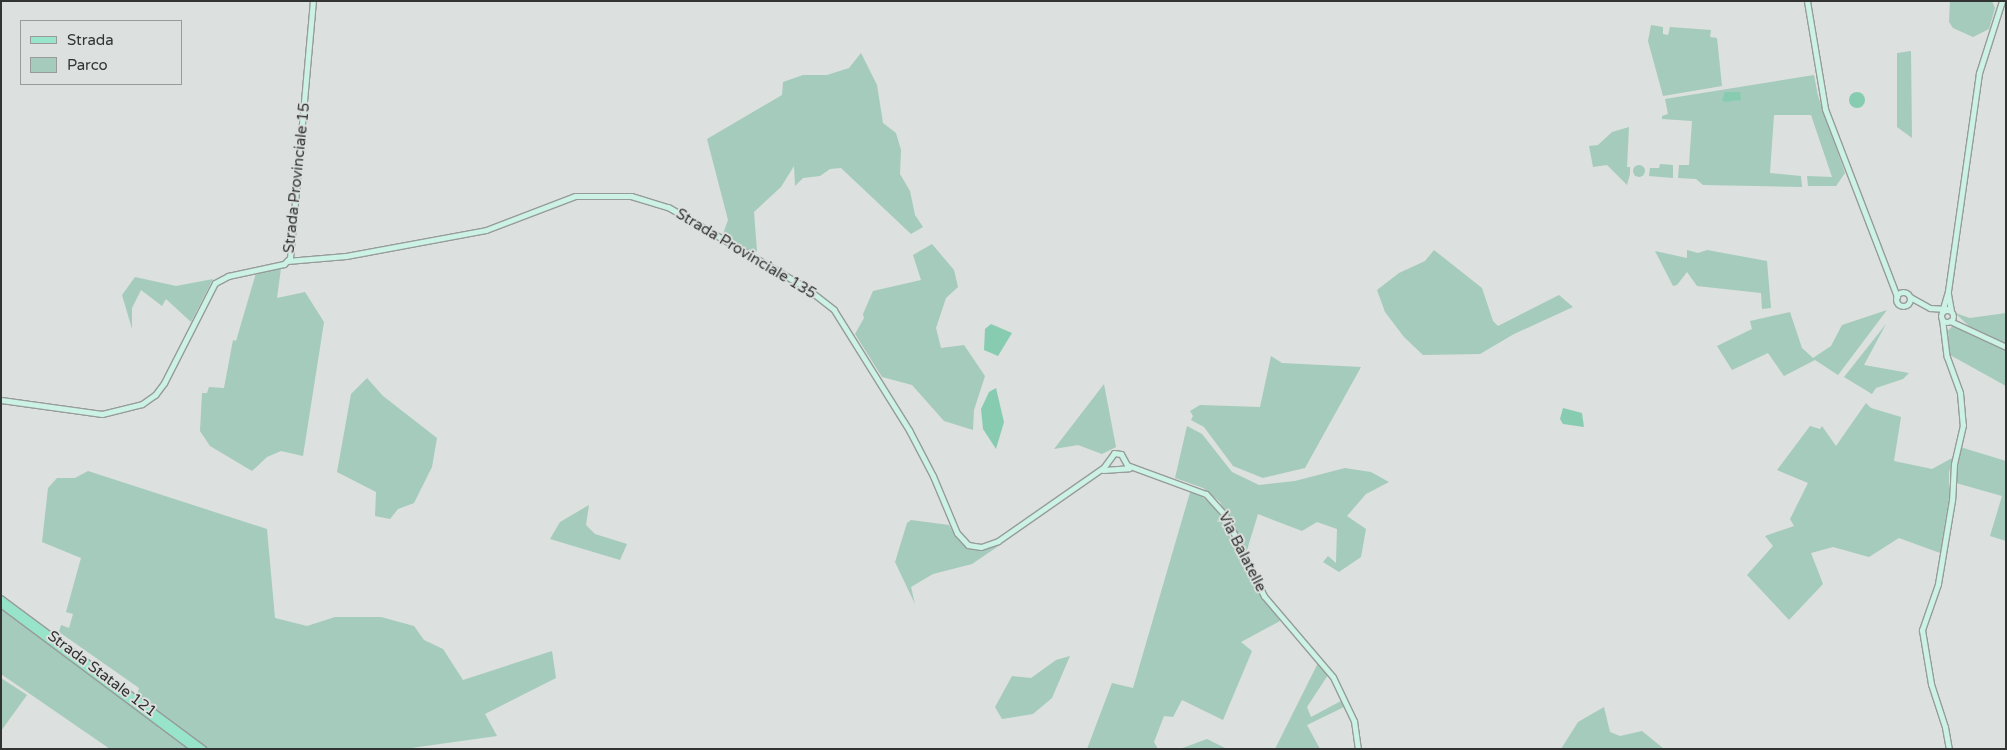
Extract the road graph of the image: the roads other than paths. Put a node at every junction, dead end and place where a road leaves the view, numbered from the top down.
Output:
1 (314, 1) edge
2 (1807, 1) edge
3 (2002, 1) edge
4 (287, 261) junction
5 (1891, 281) junction
6 (1948, 291) junction
7 (1903, 292) junction
8 (1897, 297) junction
9 (1910, 297) junction
10 (1907, 304) junction
11 (1946, 313) junction
12 (1949, 321) junction
13 (1968, 328) junction
14 (1944, 339) junction
15 (2006, 346) edge
16 (1, 400) edge
17 (1124, 460) junction
18 (1109, 462) junction
19 (1117, 467) junction
20 (1137, 469) junction
21 (1098, 472) junction
22 (1, 599) edge
23 (1, 604) edge
24 (195, 749) edge
25 (204, 749) edge
26 (1358, 749) edge
27 (1949, 749) edge

1 - 4 street, Strada Provinciale 15
2 - 5 street
3 - 6 street
4 - 16 street, Strada Provinciale 15
4 - 21 street, Strada Provinciale 135
5 - 7 street
5 - 8 street
6 - 11 street
6 - 11 street
7 - 8 street
7 - 9 street
8 - 10 street
9 - 10 street
9 - 11 street
10 - 11 street
11 - 12 street
11 - 13 street
11 - 14 street
12 - 13 street
12 - 14 street
13 - 15 street
14 - 27 street
17 - 18 street
17 - 19 street
17 - 20 street
18 - 19 street
18 - 21 street
19 - 20 street
19 - 21 street
20 - 26 street, Via Balatelle
22 - 25 main road, Strada Statale 121
23 - 24 main road, Strada Statale 121

